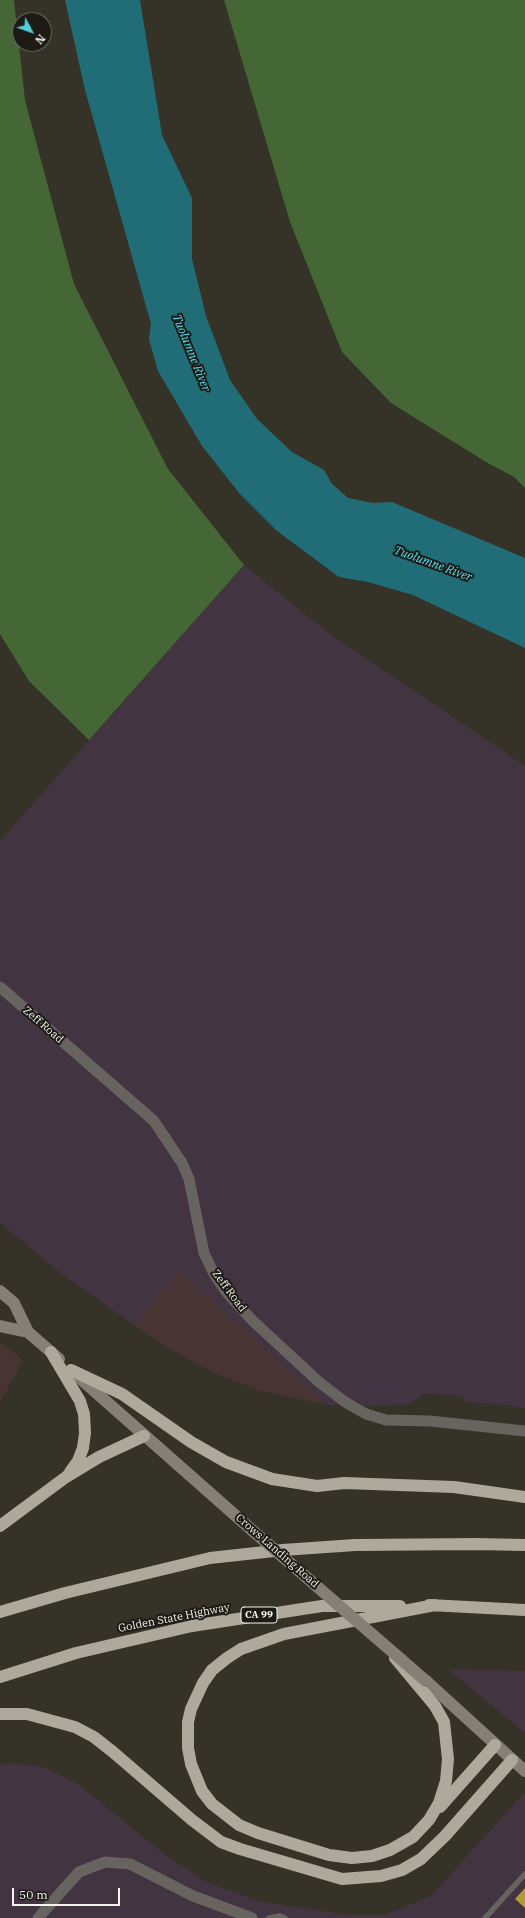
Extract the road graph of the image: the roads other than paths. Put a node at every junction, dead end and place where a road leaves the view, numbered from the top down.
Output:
1 (0, 987) edge
2 (0, 1291) edge
3 (0, 1326) edge
4 (28, 1332) junction
5 (51, 1352) junction
6 (71, 1370) junction
7 (525, 1431) edge
8 (144, 1436) junction
9 (66, 1477) junction
10 (525, 1497) edge
11 (0, 1526) edge
12 (525, 1545) edge
13 (435, 1605) junction
14 (525, 1610) edge
15 (0, 1612) edge
16 (0, 1677) edge
17 (422, 1684) junction
18 (0, 1714) edge
19 (495, 1745) junction
20 (512, 1760) junction
21 (525, 1771) edge
22 (429, 1820) junction
23 (525, 1874) edge
24 (38, 1918) edge
25 (252, 1918) edge
26 (269, 1918) edge
27 (285, 1918) edge
28 (485, 1918) edge

1 - 7 street, Zeff Road
2 - 4 main road, Crows Landing Road
3 - 4 main road, Crows Landing Road
4 - 5 main road, Crows Landing Road
5 - 6 main road, Crows Landing Road
5 - 9 highway
6 - 8 main road, Crows Landing Road
6 - 10 highway
8 - 9 highway
8 - 17 main road, Crows Landing Road, bridge
9 - 11 highway
12 - 15 highway
13 - 14 highway, Golden State Highway / CA 99
13 - 16 highway, Golden State Highway / CA 99
13 - 22 highway
17 - 19 main road, Crows Landing Road
17 - 22 highway
18 - 20 highway
19 - 20 main road, Crows Landing Road
19 - 22 highway
20 - 21 main road, Crows Landing Road
23 - 28 lane
24 - 25 street
26 - 27 lane

